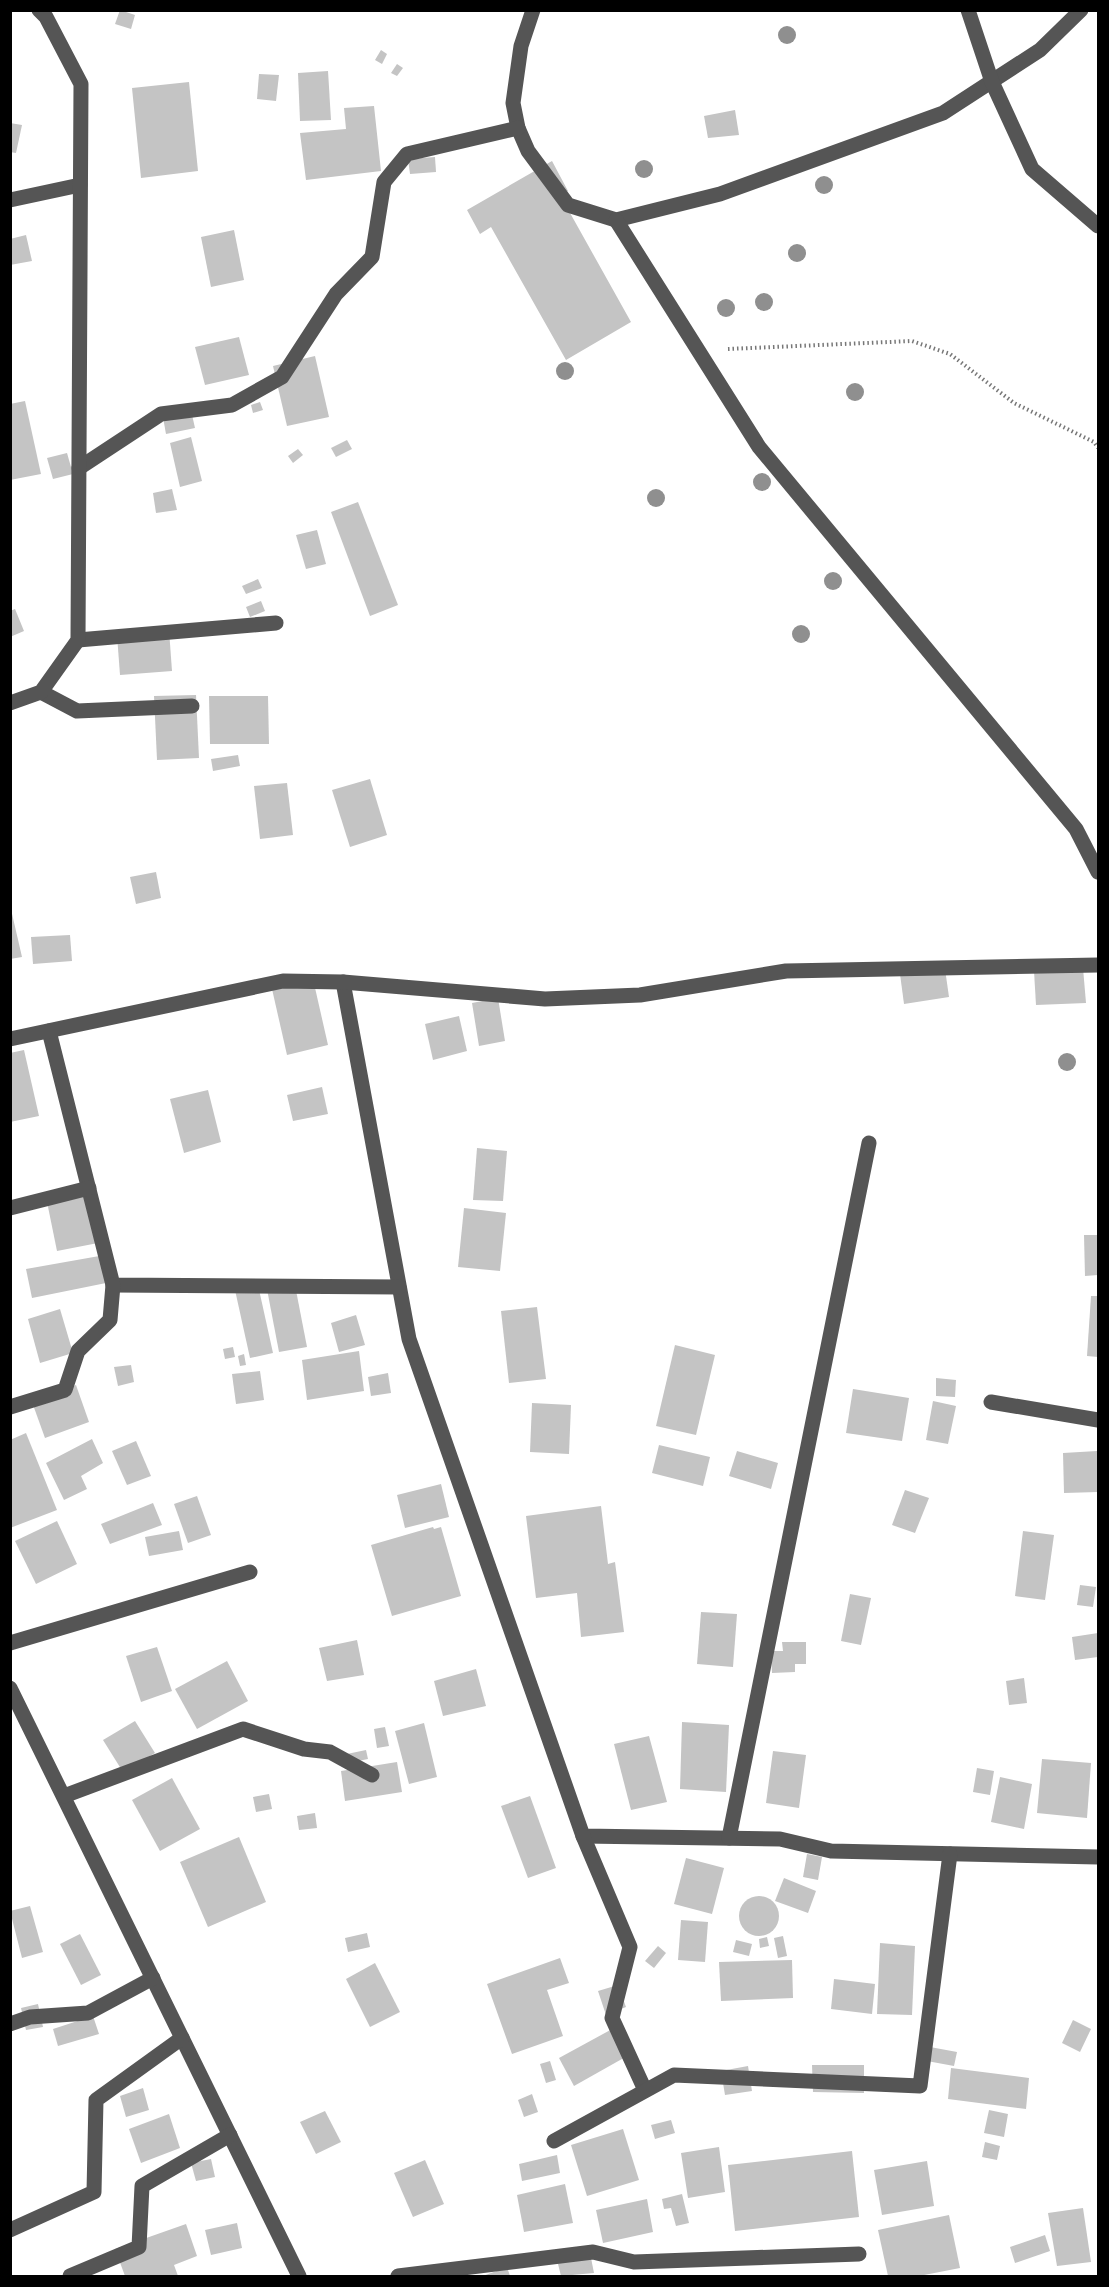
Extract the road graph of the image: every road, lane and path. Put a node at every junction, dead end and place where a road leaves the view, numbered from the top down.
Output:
1 (39, 10) edge
2 (533, 10) edge
3 (968, 10) edge
4 (1081, 10) edge
5 (992, 82) junction
6 (518, 128) junction
7 (80, 185) junction
8 (10, 200) edge
9 (616, 220) junction
10 (1098, 226) edge
11 (698, 350) junction
12 (1098, 448) edge
13 (79, 468) junction
14 (276, 623) dead end
15 (78, 640) junction
16 (41, 692) junction
17 (10, 703) edge
18 (192, 706) dead end
19 (1098, 872) edge
20 (1098, 965) edge
21 (343, 982) junction
22 (49, 1031) junction
23 (10, 1039) edge
24 (869, 1143) dead end
25 (89, 1188) junction
26 (10, 1208) edge
27 (113, 1285) junction
28 (399, 1287) junction
29 (992, 1402) dead end
30 (10, 1407) edge
31 (1098, 1420) edge
32 (250, 1572) dead end
33 (10, 1642) edge
34 (10, 1688) edge
35 (16, 1709) edge
36 (372, 1775) dead end
37 (64, 1796) junction
38 (583, 1836) junction
39 (729, 1838) junction
40 (950, 1854) junction
41 (1098, 1857) edge
42 (153, 1978) junction
43 (10, 2024) edge
44 (182, 2038) junction
45 (645, 2091) junction
46 (230, 2135) junction
47 (554, 2141) dead end
48 (10, 2229) edge
49 (859, 2254) dead end
50 (70, 2277) edge
51 (299, 2277) edge
52 (398, 2277) edge

1 - 7 street
2 - 6 street
3 - 5 street
4 - 5 street
5 - 9 street
5 - 10 street
6 - 9 street
6 - 13 street
7 - 8 street
7 - 13 street
9 - 11 street
11 - 12 path
11 - 19 street
13 - 15 street
14 - 15 street
15 - 16 street
16 - 17 street
16 - 18 street
20 - 21 street
21 - 22 street
21 - 28 street
22 - 23 street
22 - 25 street
24 - 39 street
25 - 26 street
25 - 27 street
27 - 28 street
27 - 30 street
28 - 38 street
29 - 31 street
32 - 33 street
34 - 35 street
35 - 37 street
36 - 37 street
37 - 42 street
38 - 39 street
38 - 45 street
39 - 40 street
40 - 41 street
40 - 45 street
42 - 43 street
42 - 44 street
44 - 46 street
44 - 48 street
45 - 47 street
46 - 50 street
46 - 51 street
49 - 52 street

